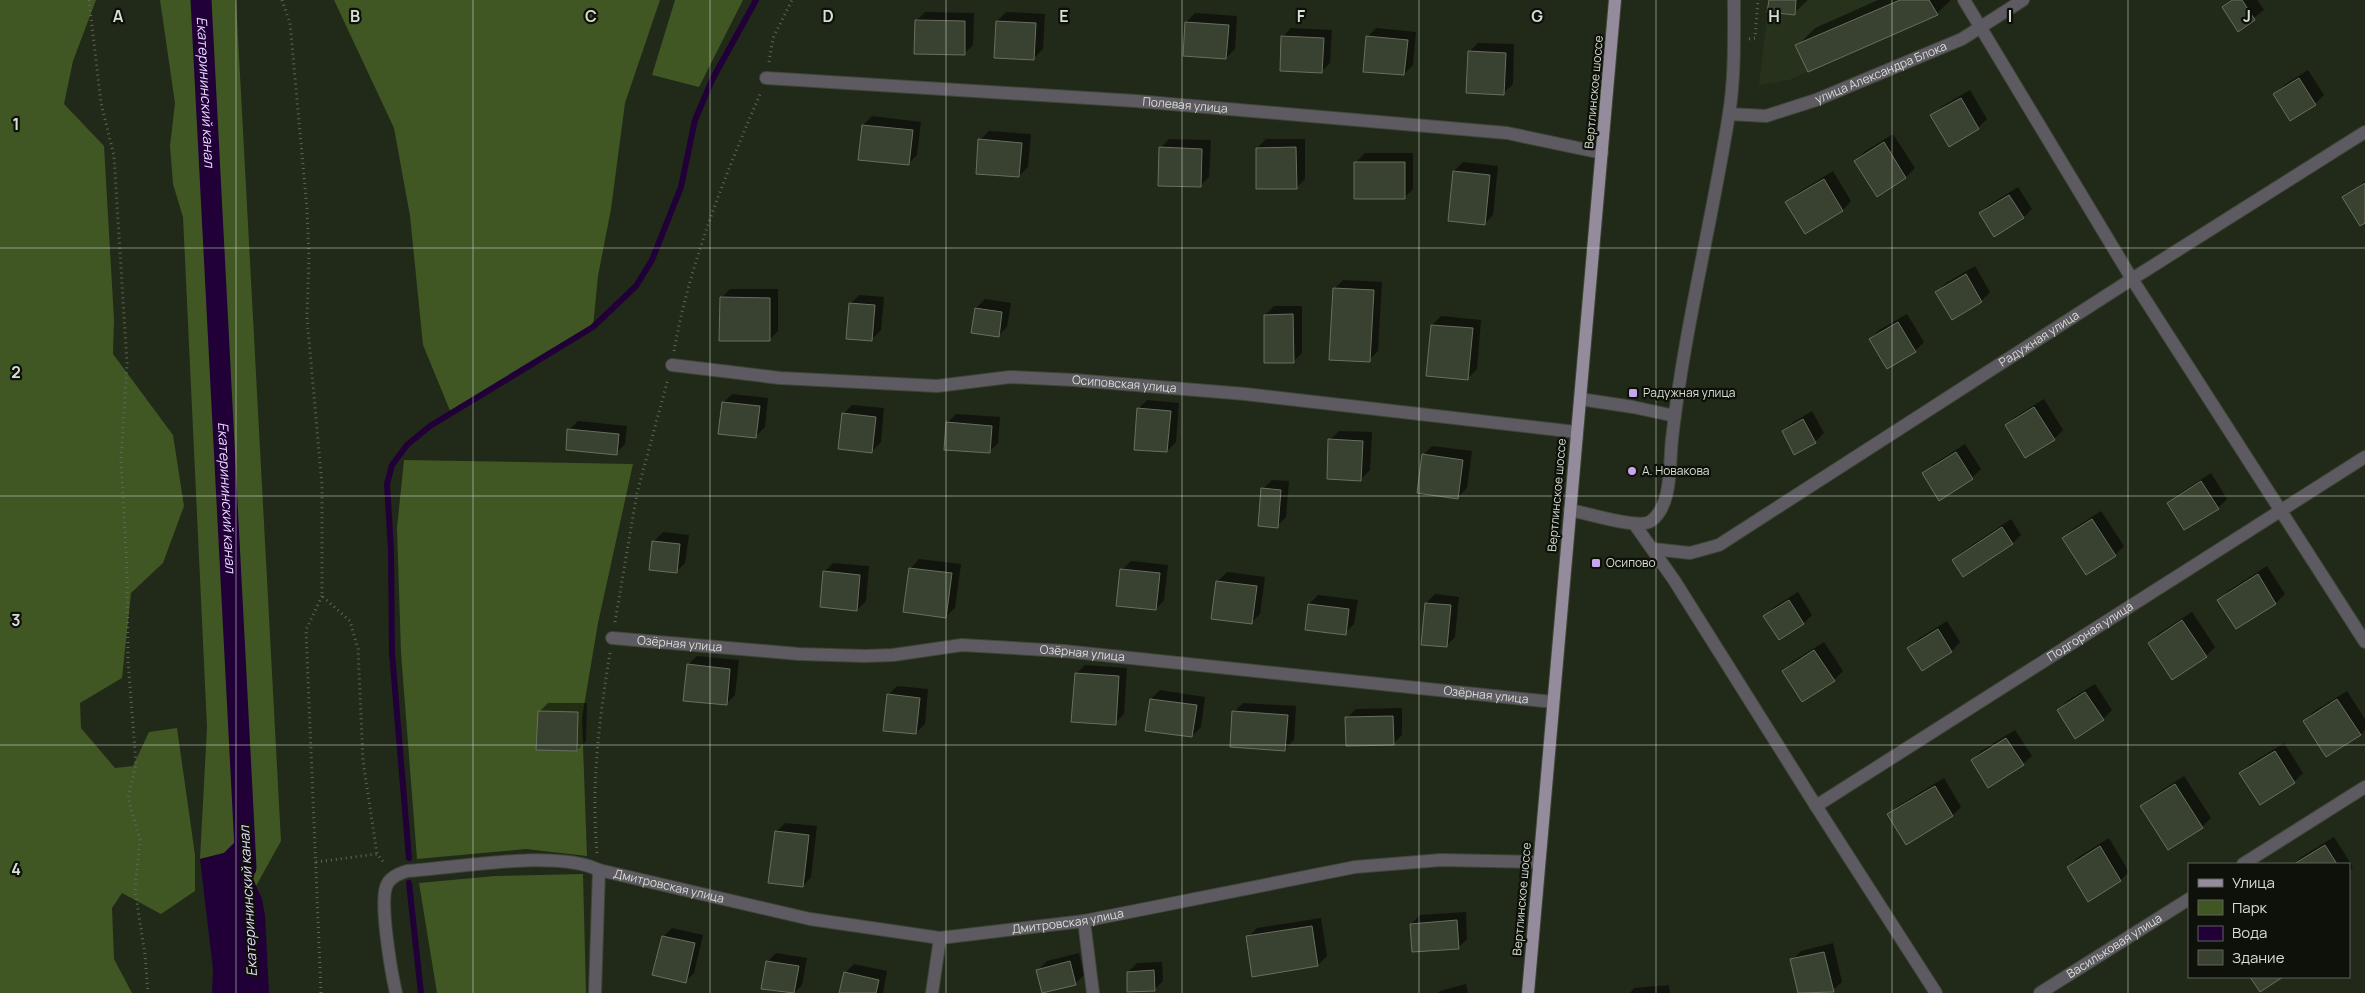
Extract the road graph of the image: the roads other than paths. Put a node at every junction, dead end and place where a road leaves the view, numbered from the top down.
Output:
1 (1616, 0) edge
2 (1734, 0) edge
3 (1964, 0) edge
4 (2023, 0) edge
5 (1980, 28) junction
6 (766, 78) road end
7 (1729, 114) junction
8 (2365, 132) edge
9 (1602, 153) junction
10 (2132, 279) junction
11 (672, 365) road end
12 (1580, 399) junction
13 (1674, 416) junction
14 (1576, 432) junction
15 (2365, 457) edge
16 (1570, 510) junction
17 (2282, 510) junction
18 (1635, 525) junction
19 (1653, 550) junction
20 (612, 638) road end
21 (2365, 642) edge
22 (1553, 702) junction
23 (2365, 787) edge
24 (1816, 806) junction
25 (1539, 862) junction
26 (2245, 863) edge
27 (599, 870) junction
28 (2188, 899) edge
29 (1084, 921) junction
30 (940, 938) junction
31 (396, 993) edge
32 (595, 993) edge
33 (932, 993) edge
34 (1093, 993) edge
35 (1528, 993) edge
36 (1936, 993) edge
37 (2040, 993) edge

1 - 9 main road, Вертлинское шоссе
2 - 7 street
3 - 5 street
4 - 5 street, улица Александра Блока
5 - 7 street, улица Александра Блока
5 - 10 street
6 - 9 street, Полевая улица
7 - 13 street
8 - 10 street, Радужная улица
9 - 12 main road, Вертлинское шоссе
10 - 17 street
10 - 19 street, Радужная улица
11 - 14 street, Осиповская улица
12 - 13 street
12 - 14 main road, Вертлинское шоссе
13 - 18 street
14 - 16 main road, Вертлинское шоссе
15 - 17 street, Подгорная улица
16 - 18 street
16 - 22 main road, Вертлинское шоссе
17 - 21 street
17 - 24 street, Подгорная улица
18 - 19 street
19 - 24 street
20 - 22 street, Озёрная улица
22 - 25 main road, Вертлинское шоссе
23 - 26 street
24 - 36 street
25 - 29 street, Дмитровская улица
25 - 35 main road, Вертлинское шоссе
27 - 30 street, Дмитровская улица
27 - 31 street, Дмитровская улица
27 - 32 street
28 - 37 street, Васильковая улица
29 - 30 street, Дмитровская улица
29 - 34 street
30 - 33 street

